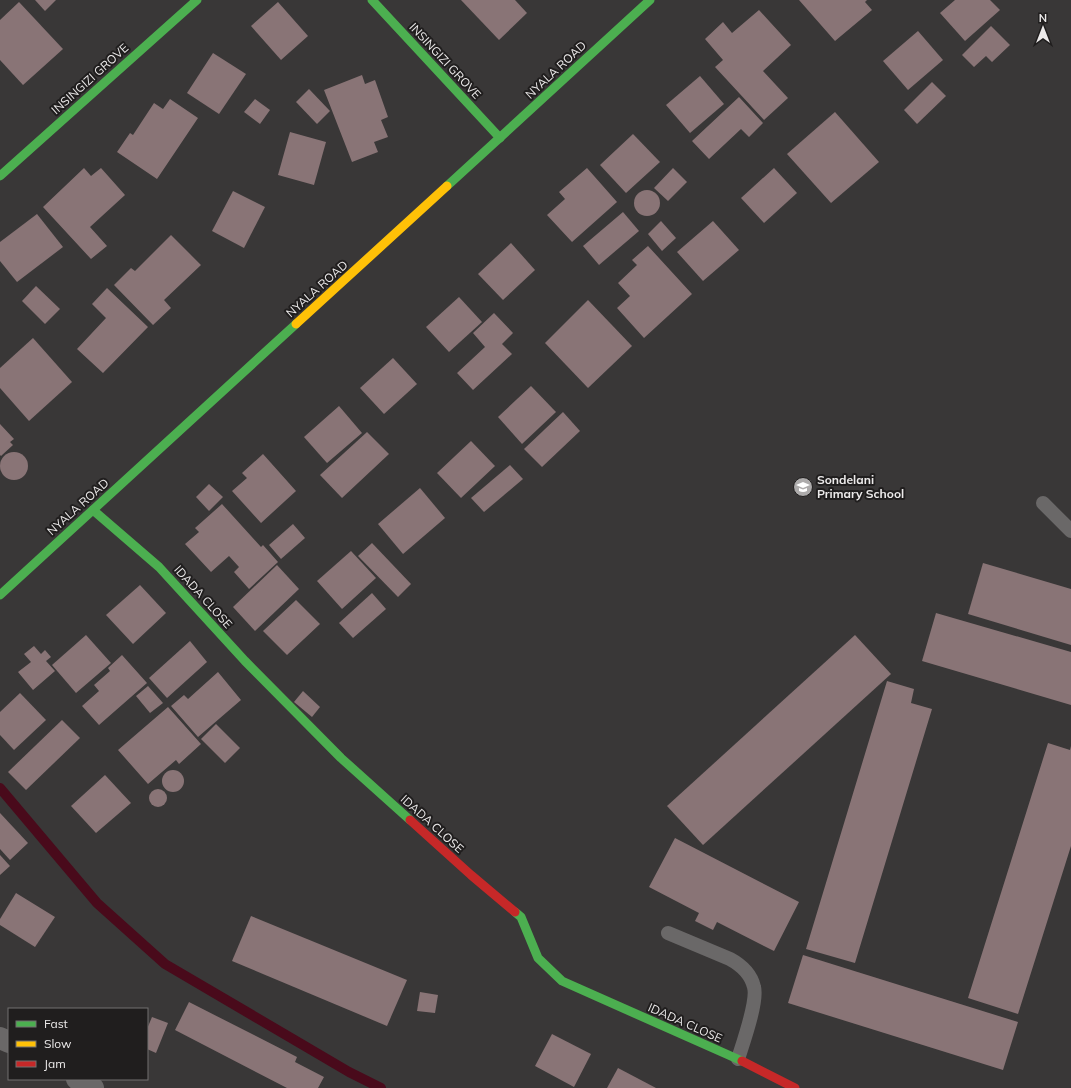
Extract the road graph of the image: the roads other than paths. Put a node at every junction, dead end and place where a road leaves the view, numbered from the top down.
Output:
1 (197, 0) edge
2 (372, 0) edge
3 (650, 0) edge
4 (500, 138) junction
5 (0, 176) edge
6 (1043, 503) dead end
7 (93, 510) junction
8 (1071, 531) edge
9 (0, 595) edge
10 (668, 933) dead end
11 (738, 1059) junction
12 (79, 1080) edge
13 (93, 1088) edge
14 (795, 1088) edge

1 - 5 street, INSINGIZI GROVE
2 - 4 street, INSINGIZI GROVE
3 - 4 street, NYALA ROAD
4 - 7 street, NYALA ROAD
6 - 8 lane
7 - 9 street, NYALA ROAD
7 - 11 street, IDADA CLOSE
10 - 11 lane
11 - 14 street, IDADA CLOSE
12 - 13 street

